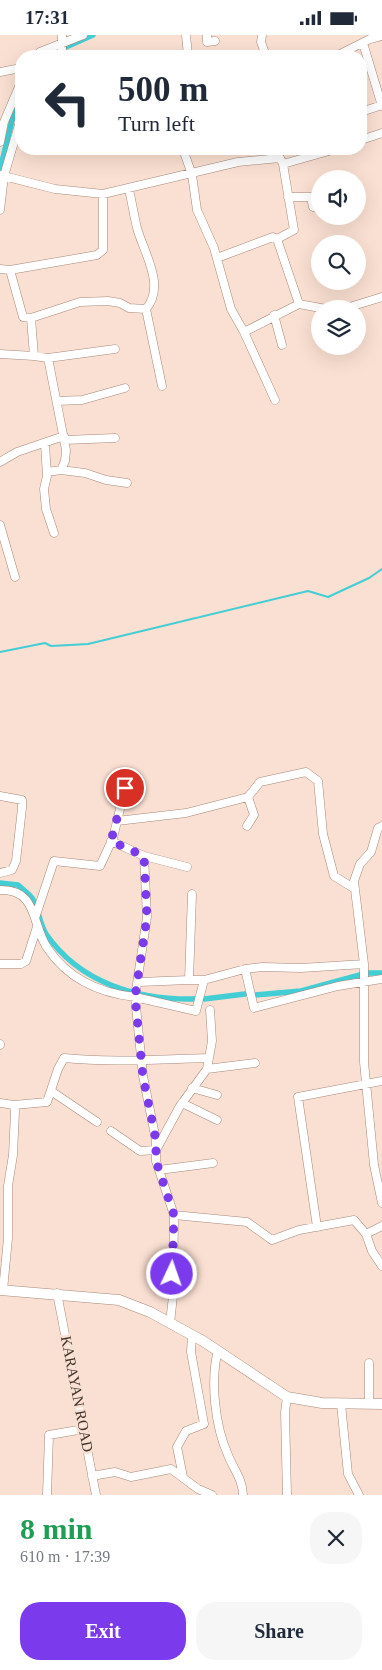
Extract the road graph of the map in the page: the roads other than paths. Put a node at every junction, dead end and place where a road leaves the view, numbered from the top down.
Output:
1 (83, 35) edge
2 (186, 35) edge
3 (207, 35) edge
4 (262, 35) edge
5 (382, 36) edge
6 (369, 37) edge
7 (62, 39) edge
8 (215, 41) dead end
9 (363, 43) junction
10 (43, 50) edge
11 (187, 50) edge
12 (265, 50) edge
13 (348, 50) edge
14 (365, 50) edge
15 (367, 56) edge
16 (15, 69) edge
17 (0, 72) edge
18 (15, 96) edge
19 (382, 106) edge
20 (367, 110) edge
21 (382, 133) edge
22 (15, 137) edge
23 (367, 138) edge
24 (0, 142) edge
25 (185, 155) edge
26 (279, 155) edge
27 (308, 155) edge
28 (281, 161) junction
29 (192, 175) junction
30 (2, 176) edge
31 (129, 190) junction
32 (103, 194) junction
33 (288, 197) junction
34 (311, 197) edge
35 (0, 210) edge
36 (277, 239) junction
37 (217, 258) junction
38 (0, 269) edge
39 (10, 270) junction
40 (382, 297) edge
41 (366, 302) edge
42 (299, 304) junction
43 (311, 306) edge
44 (146, 309) junction
45 (274, 315) junction
46 (31, 318) junction
47 (244, 332) junction
48 (282, 345) dead end
49 (116, 349) dead end
50 (0, 354) edge
51 (34, 356) junction
52 (48, 358) junction
53 (162, 386) dead end
54 (125, 388) dead end
55 (275, 400) dead end
56 (56, 401) junction
57 (64, 438) junction
58 (115, 438) dead end
59 (44, 444) junction
60 (0, 462) edge
61 (61, 470) junction
62 (47, 472) junction
63 (126, 483) dead end
64 (0, 525) edge
65 (54, 533) dead end
66 (15, 577) dead end
67 (125, 788) dead end
68 (0, 796) edge
69 (248, 797) junction
70 (117, 821) junction
71 (247, 825) dead end
72 (382, 826) edge
73 (111, 841) junction
74 (144, 856) junction
75 (188, 867) dead end
76 (0, 873) edge
77 (354, 889) junction
78 (0, 890) edge
79 (192, 894) dead end
80 (35, 918) junction
81 (37, 927) junction
82 (0, 964) edge
83 (364, 966) junction
84 (245, 969) junction
85 (382, 979) edge
86 (189, 980) junction
87 (204, 980) junction
88 (364, 981) junction
89 (139, 982) junction
90 (135, 997) junction
91 (210, 1010) dead end
92 (209, 1058) junction
93 (143, 1059) junction
94 (255, 1063) dead end
95 (207, 1069) junction
96 (382, 1081) edge
97 (368, 1085) junction
98 (192, 1088) junction
99 (51, 1091) junction
100 (217, 1095) dead end
101 (0, 1103) edge
102 (182, 1103) junction
103 (14, 1105) junction
104 (217, 1120) dead end
105 (97, 1122) dead end
106 (111, 1131) dead end
107 (377, 1147) edge
108 (156, 1150) junction
109 (213, 1163) dead end
110 (159, 1170) junction
111 (382, 1203) edge
112 (174, 1215) junction
113 (382, 1226) edge
114 (317, 1227) junction
115 (366, 1234) junction
116 (382, 1266) edge
117 (2, 1290) edge
118 (57, 1293) junction
119 (170, 1323) junction
120 (192, 1335) junction
121 (218, 1350) junction
122 (369, 1363) dead end
123 (287, 1397) junction
124 (341, 1404) junction
125 (369, 1404) junction
126 (382, 1404) edge
127 (84, 1429) junction
128 (92, 1476) junction
129 (182, 1477) junction
130 (47, 1495) edge
131 (96, 1495) edge
132 (212, 1495) edge
133 (242, 1495) edge
134 (287, 1495) edge
135 (359, 1495) edge

1 - 7 street
2 - 11 street
3 - 8 street
4 - 12 street
5 - 6 street
6 - 9 street
7 - 10 street
9 - 13 street
9 - 14 street
15 - 19 street
16 - 17 street
18 - 24 street
19 - 20 street
21 - 23 street
22 - 30 street
25 - 29 street
26 - 28 street
27 - 28 street
28 - 29 street
28 - 33 street
29 - 31 street
29 - 37 street
30 - 32 street
30 - 35 street
31 - 32 street
31 - 44 street
32 - 39 street
33 - 34 street
33 - 36 street
36 - 37 street
36 - 42 street
37 - 47 street
38 - 39 street
39 - 46 street
40 - 41 street
42 - 43 street
42 - 45 street
44 - 46 street
44 - 53 street
45 - 47 street
45 - 48 street
46 - 51 street
47 - 55 street
49 - 52 street
50 - 51 street
51 - 52 street
52 - 56 street
54 - 56 street
56 - 57 street
57 - 58 street
57 - 59 street
57 - 61 street
59 - 60 street
59 - 62 street
61 - 62 street
61 - 63 street
62 - 65 street
64 - 66 street
67 - 70 street
68 - 76 street
69 - 70 street
69 - 71 street
69 - 77 street
70 - 73 street
72 - 77 street
73 - 74 street
73 - 80 street
74 - 75 street
74 - 89 street
77 - 83 street
78 - 80 street
79 - 86 street
80 - 81 street
81 - 82 street
81 - 90 street
83 - 84 street
83 - 88 street
84 - 87 street
84 - 88 street
85 - 88 street
86 - 87 street
86 - 89 street
87 - 90 street
88 - 97 street
89 - 90 street
90 - 93 street
91 - 92 street
92 - 93 street
92 - 95 street
93 - 99 street
93 - 108 street
94 - 95 street
95 - 98 street
96 - 97 street
97 - 107 street
97 - 114 street
98 - 100 street
98 - 102 street
99 - 103 street
99 - 105 street
101 - 103 street
102 - 104 street
102 - 108 street
103 - 117 street
106 - 108 street
107 - 111 street
108 - 110 street
109 - 110 street
110 - 112 street
112 - 114 street
112 - 119 street
113 - 115 street
114 - 115 street
115 - 116 street
117 - 118 main road
118 - 119 main road
118 - 127 street, KARAYAN ROAD
119 - 120 main road
120 - 121 main road
120 - 129 street
121 - 123 main road
121 - 133 street
122 - 125 street
123 - 124 main road
123 - 134 street
124 - 125 main road
124 - 135 street
125 - 126 main road
127 - 128 street, KARAYAN ROAD
127 - 130 street
128 - 129 street
128 - 131 street, KARAYAN ROAD
129 - 132 street

